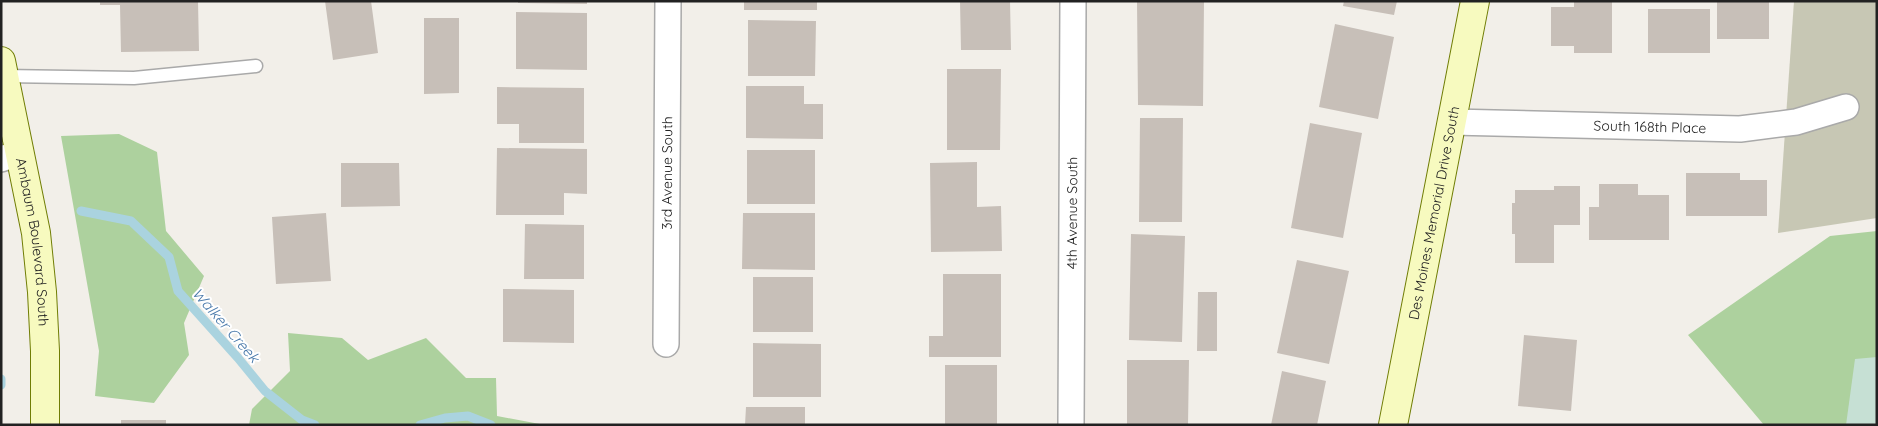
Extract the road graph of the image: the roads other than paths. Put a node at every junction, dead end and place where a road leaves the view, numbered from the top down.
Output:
1 (668, 1) edge
2 (1073, 1) edge
3 (1475, 1) edge
4 (256, 66) dead end
5 (3, 69) edge
6 (1846, 108) dead end
7 (1452, 122) junction
8 (10, 156) edge
9 (666, 344) dead end
10 (44, 425) edge
11 (1070, 425) edge
12 (1393, 425) edge

1 - 9 street, 3rd Avenue South
2 - 11 street, 4th Avenue South
3 - 7 main road, Des Moines Memorial Drive South
4 - 5 lane
5 - 8 main road, Ambaum Boulevard South
6 - 7 street, South 168th Place
7 - 12 main road, Des Moines Memorial Drive South
8 - 10 main road, Ambaum Boulevard South

